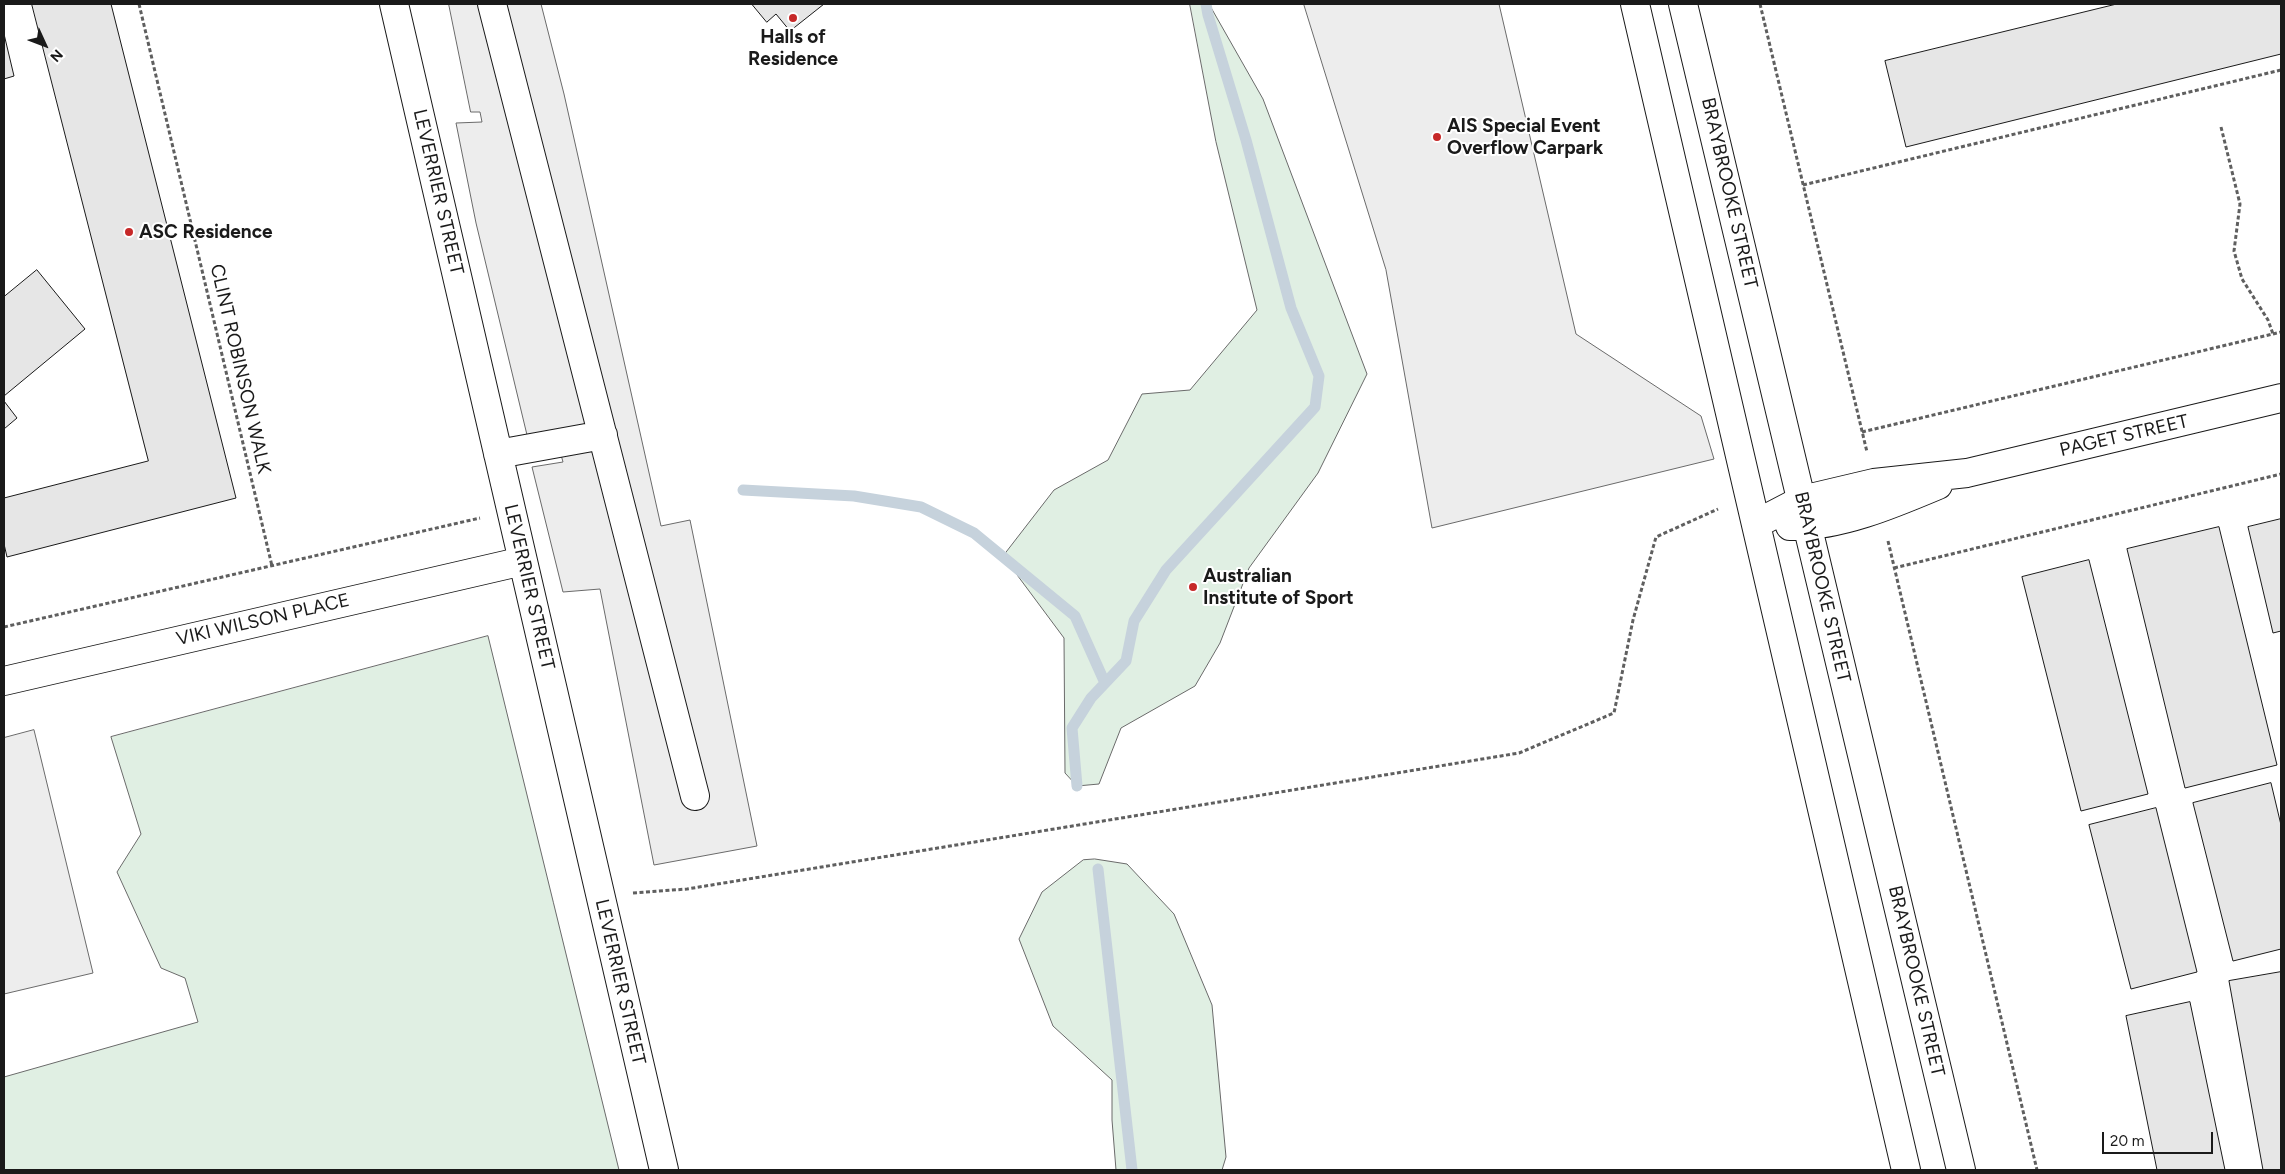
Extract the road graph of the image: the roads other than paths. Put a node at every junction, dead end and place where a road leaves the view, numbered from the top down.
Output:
1 (394, 4) edge
2 (492, 4) edge
3 (1636, 4) edge
4 (1684, 4) edge
5 (2281, 398) edge
6 (603, 436) junction
7 (498, 454) junction
8 (1967, 473) junction
9 (1802, 500) junction
10 (1756, 524) junction
11 (1808, 526) junction
12 (523, 561) junction
13 (4, 680) edge
14 (695, 796) dead end
15 (664, 1170) edge
16 (1906, 1170) edge
17 (1961, 1170) edge

1 - 7 street, LEVERRIER STREET
2 - 6 street
3 - 10 street
4 - 9 street, BRAYBROOKE STREET
5 - 8 street, PAGET STREET
6 - 7 street
6 - 14 street
7 - 12 street, LEVERRIER STREET
8 - 9 street, PAGET STREET
8 - 11 street, PAGET STREET
9 - 10 street, PAGET STREET
9 - 11 street, BRAYBROOKE STREET
10 - 11 street, PAGET STREET
10 - 16 street
11 - 17 street, BRAYBROOKE STREET
12 - 13 street, VIKI WILSON PLACE
12 - 15 street, LEVERRIER STREET

